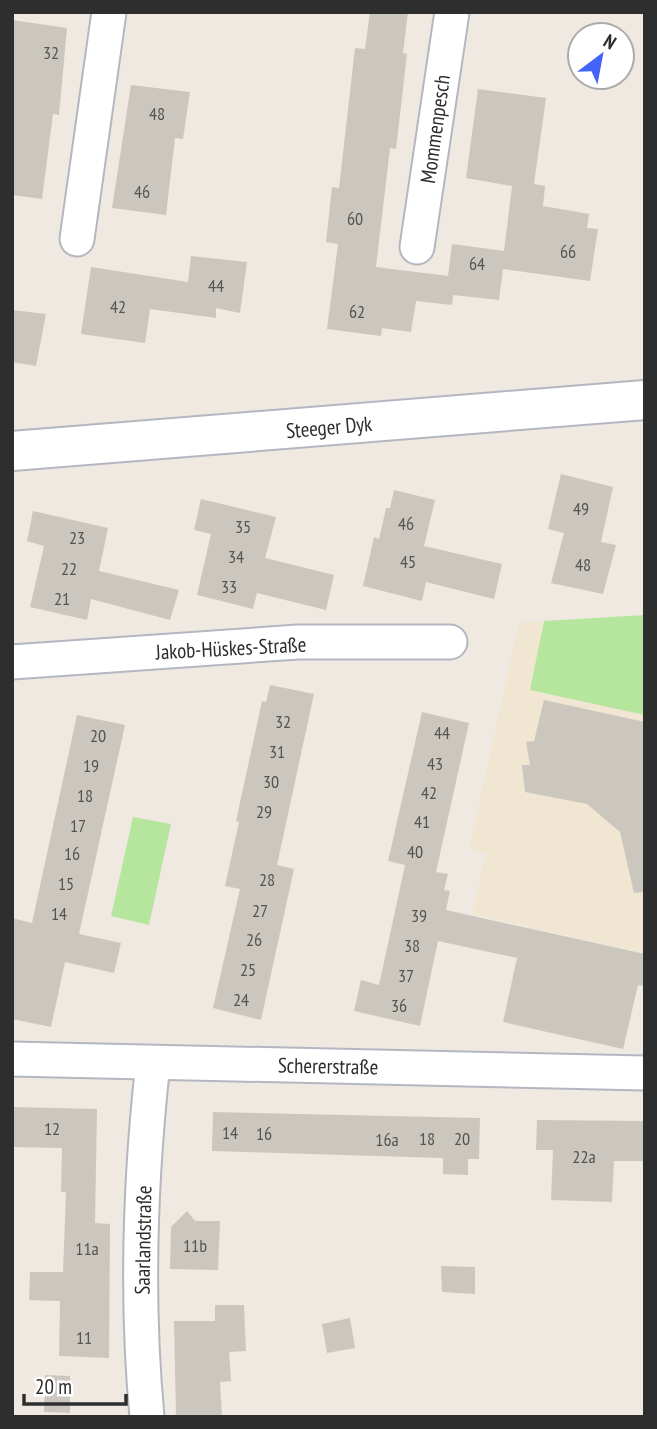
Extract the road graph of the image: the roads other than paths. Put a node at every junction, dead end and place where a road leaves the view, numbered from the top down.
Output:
1 (109, 12) edge
2 (452, 12) edge
3 (77, 240) dead end
4 (417, 247) dead end
5 (645, 400) edge
6 (12, 451) edge
7 (450, 642) dead end
8 (12, 662) edge
9 (12, 1059) edge
10 (153, 1063) junction
11 (645, 1073) edge
12 (147, 1417) edge

1 - 3 street
2 - 4 street, Mommenpesch
5 - 6 street, Steeger Dyk
7 - 8 street, Jakob-Hüskes-Straße
9 - 10 street, Schererstraße
10 - 11 street, Schererstraße
10 - 12 street, Saarlandstraße

